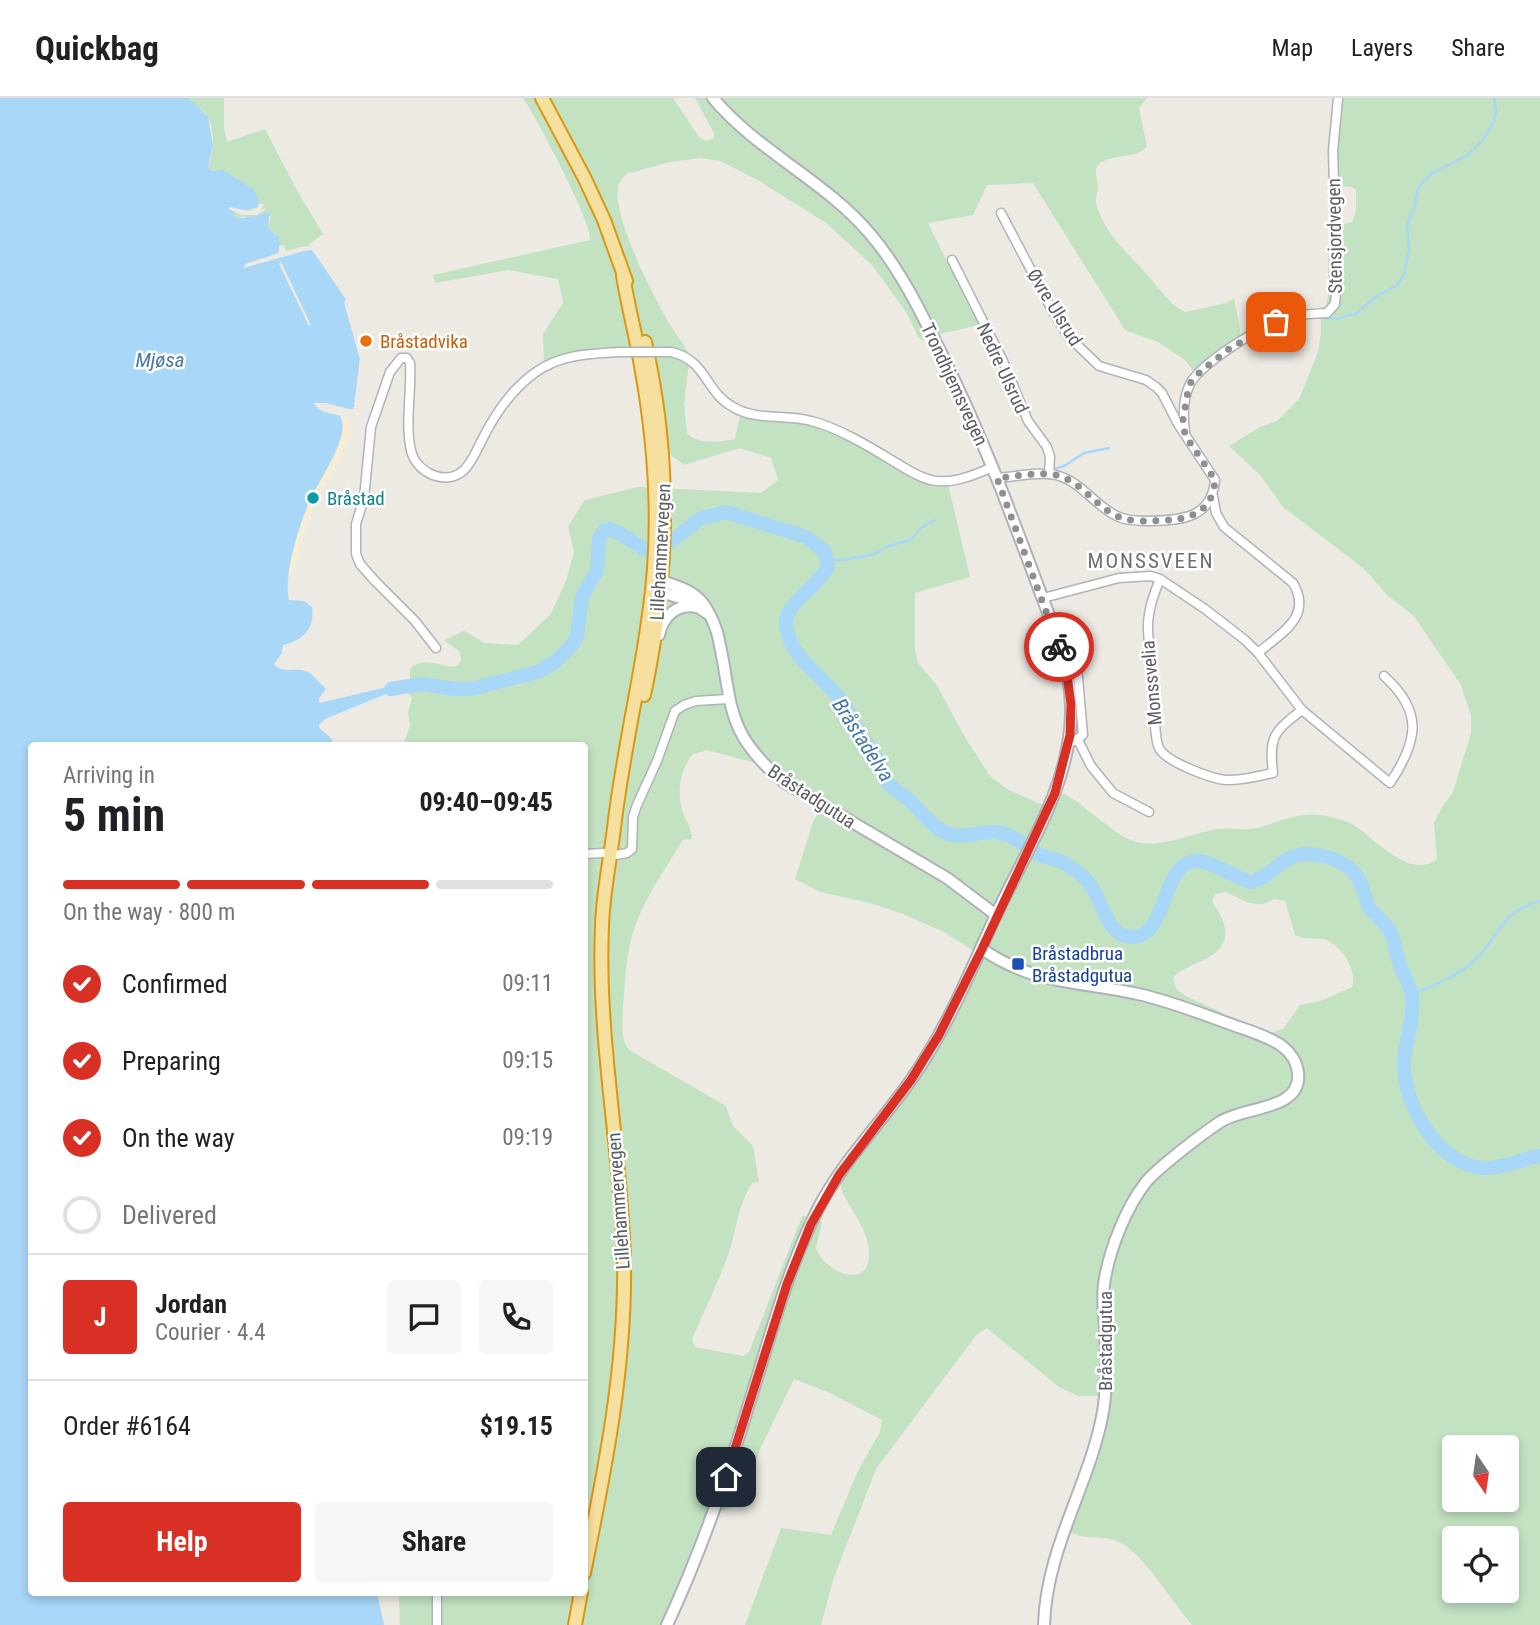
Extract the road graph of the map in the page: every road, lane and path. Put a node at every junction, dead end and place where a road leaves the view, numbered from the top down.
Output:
1 (542, 98) edge
2 (713, 98) edge
3 (1338, 98) edge
4 (1001, 213) dead end
5 (953, 260) dead end
6 (1185, 435) junction
7 (995, 473) junction
8 (1049, 474) junction
9 (1213, 496) junction
10 (658, 579) junction
11 (1160, 579) junction
12 (1043, 598) junction
13 (697, 607) junction
14 (710, 615) junction
15 (436, 648) dead end
16 (1258, 653) junction
17 (651, 662) junction
18 (1077, 666) dead end
19 (1384, 676) dead end
20 (728, 699) junction
21 (1302, 710) junction
22 (1073, 742) junction
23 (1149, 812) dead end
24 (614, 828) junction
25 (603, 853) dead end
26 (588, 854) edge
27 (616, 855) dead end
28 (996, 915) junction
29 (982, 949) junction
30 (588, 1551) edge
31 (437, 1596) edge
32 (580, 1596) edge
33 (437, 1625) edge
34 (575, 1625) edge
35 (667, 1625) edge
36 (1044, 1625) edge

1 - 10 highway, Lillehammervegen
2 - 7 main road, Trondhjemsvegen
3 - 6 street, Stensjordvegen
4 - 6 street, Øvre Ulsrud
5 - 8 street, Nedre Ulsrud
6 - 9 street
7 - 8 street
7 - 12 main road, Trondhjemsvegen
7 - 15 street, bridge
8 - 9 street
9 - 16 street
10 - 13 main road
10 - 14 main road, Bråstadgutua
10 - 17 highway, Lillehammervegen
10 - 24 highway, Lillehammervegen
11 - 12 street
11 - 16 street
11 - 21 street, Monssvelia
12 - 22 main road, Trondhjemsvegen
13 - 14 main road
13 - 17 main road
14 - 20 main road, Bråstadgutua
16 - 21 street
17 - 24 highway, Lillehammervegen
18 - 22 street, Trondhjemsvegen
19 - 21 street
20 - 27 street
20 - 28 main road, Bråstadgutua
22 - 23 street
22 - 28 main road, Trondhjemsvegen
24 - 30 highway, Lillehammervegen
25 - 26 street
28 - 29 main road, Trondhjemsvegen
29 - 35 main road, Trondhjemsvegen
29 - 36 main road, Bråstadgutua
31 - 33 street
32 - 34 highway

